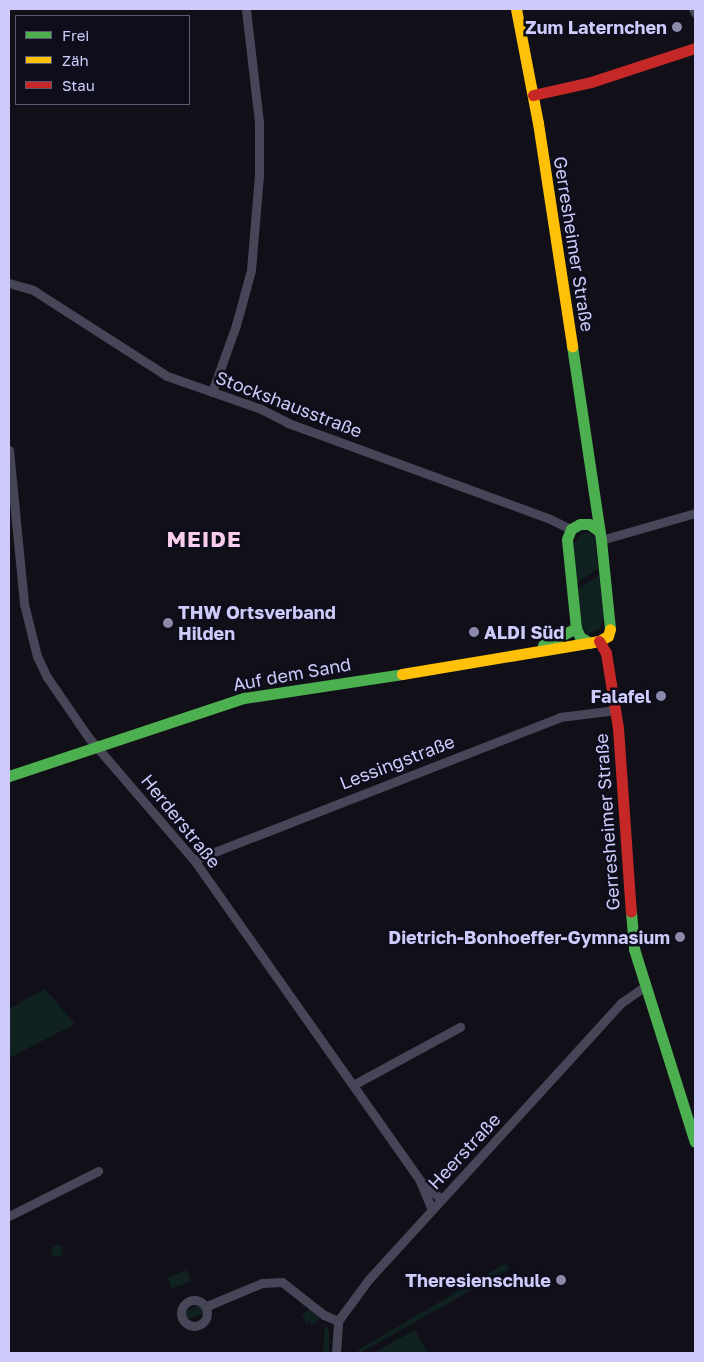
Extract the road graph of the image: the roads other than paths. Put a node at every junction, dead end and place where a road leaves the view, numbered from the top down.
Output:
1 (246, 9) edge
2 (516, 9) edge
3 (693, 9) edge
4 (695, 13) edge
5 (695, 48) edge
6 (534, 95) junction
7 (9, 283) edge
8 (212, 392) junction
9 (9, 450) edge
10 (591, 486) junction
11 (695, 513) edge
12 (582, 524) junction
13 (571, 529) junction
14 (600, 536) junction
15 (576, 628) junction
16 (599, 640) junction
17 (531, 651) junction
18 (616, 705) junction
19 (97, 746) junction
20 (9, 776) edge
21 (194, 860) junction
22 (645, 986) junction
23 (460, 1027) dead end
24 (352, 1085) junction
25 (695, 1142) edge
26 (98, 1171) dead end
27 (419, 1179) junction
28 (442, 1199) junction
29 (432, 1209) junction
30 (9, 1216) edge
31 (207, 1306) dead end
32 (338, 1321) junction
33 (336, 1353) edge

1 - 8 street
2 - 6 street, Gerresheimer Straße
3 - 4 street
5 - 6 street
6 - 10 street, Gerresheimer Straße
7 - 8 street, Stockshausstraße
8 - 13 street, Stockshausstraße
9 - 19 street, Herderstraße
10 - 12 street, Gerresheimer Straße
10 - 14 street, Gerresheimer Straße
11 - 14 street
12 - 13 street
12 - 14 street
13 - 15 street
14 - 16 street, Gerresheimer Straße
15 - 16 street
15 - 17 street, Auf dem Sand
16 - 17 street, Auf dem Sand
16 - 18 street, Gerresheimer Straße
17 - 19 street, Auf dem Sand
18 - 21 street, Lessingstraße
18 - 22 street, Gerresheimer Straße
19 - 20 street, Auf dem Sand
19 - 21 street, Herderstraße
21 - 24 street, Herderstraße
22 - 25 street, Gerresheimer Straße
22 - 28 street, Heerstraße
23 - 24 street
24 - 27 street, Herderstraße
26 - 30 street
27 - 28 street, Herderstraße
27 - 29 street, Herderstraße
28 - 29 street, Heerstraße
29 - 32 street, Heerstraße
31 - 32 street
32 - 33 street, Heerstraße

